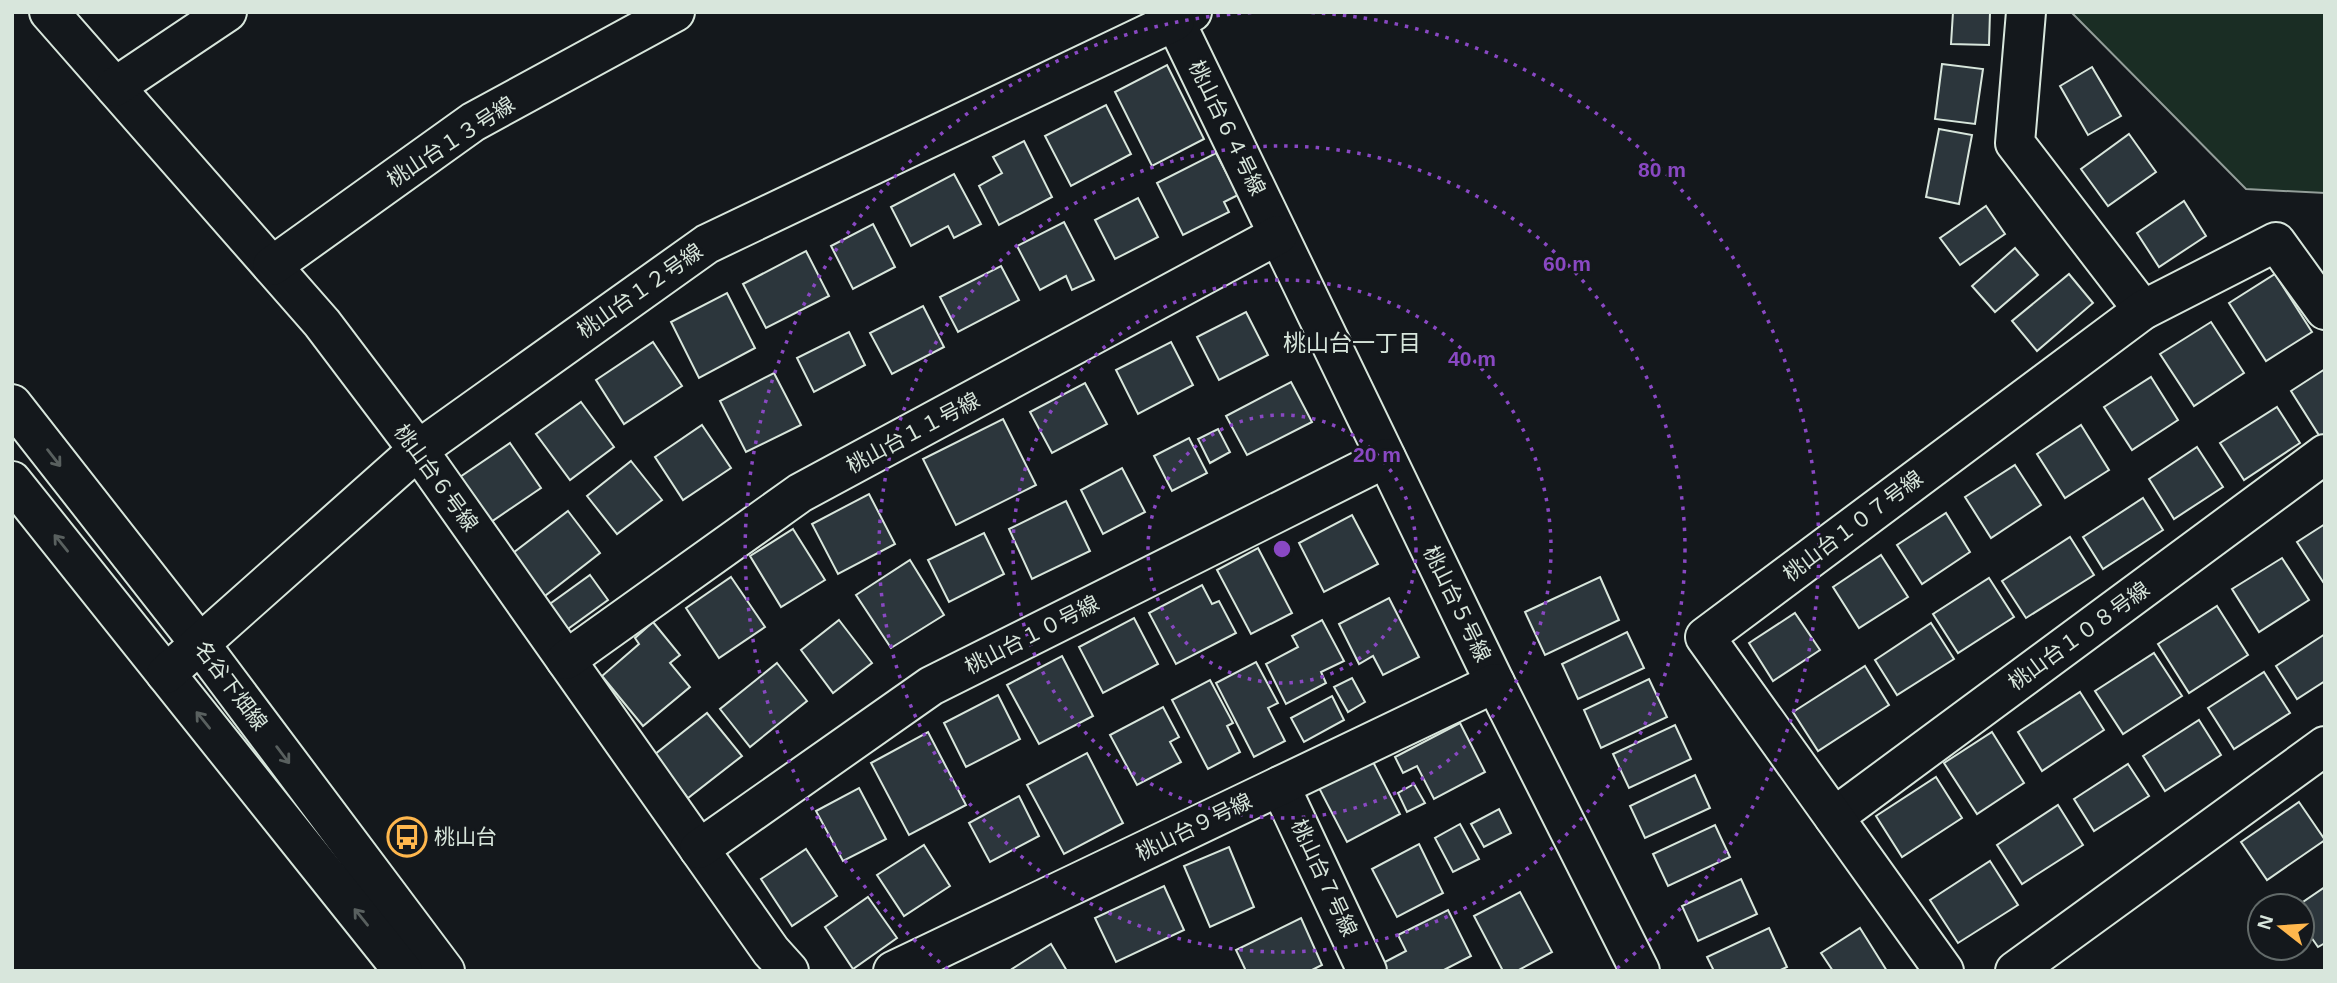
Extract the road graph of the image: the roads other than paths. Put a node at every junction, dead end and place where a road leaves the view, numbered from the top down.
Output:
1 (49, 12) edge
2 (227, 12) edge
3 (675, 12) edge
4 (2026, 12) edge
5 (1179, 15) edge
6 (115, 88) junction
7 (1278, 235) junction
8 (272, 266) junction
9 (2143, 310) junction
10 (2325, 310) edge
11 (12, 404) edge
12 (418, 450) junction
13 (2325, 454) edge
14 (1386, 458) junction
15 (12, 481) edge
16 (200, 644) junction
17 (566, 660) junction
18 (166, 674) junction
19 (1495, 683) junction
20 (2325, 746) edge
21 (1280, 786) junction
22 (1834, 817) junction
23 (699, 849) junction
24 (393, 956) edge
25 (445, 971) edge
26 (789, 971) edge
27 (892, 971) edge
28 (1367, 971) edge
29 (1640, 971) edge
30 (1944, 971) edge
31 (2015, 971) edge

1 - 6 street, 桃山台６号線
2 - 6 street
3 - 8 street, 桃山台１３号線
4 - 9 street
5 - 7 street, 桃山台６４号線
5 - 12 street, 桃山台１２号線
6 - 8 street, 桃山台６号線
7 - 14 street, 桃山台５号線
7 - 17 street, 桃山台１１号線
8 - 12 street, 桃山台６号線
9 - 10 street, 桃山台１０７号線
9 - 22 street, 桃山台１０７号線
11 -> 16 street, 名谷下畑線
12 - 16 street, 桃山台１２号線
12 - 17 street, 桃山台６号線
13 - 22 street, 桃山台１０８号線
14 - 19 street, 桃山台５号線
14 - 23 street, 桃山台１０号線
18 -> 15 street, 名谷下畑線
16 - 18 street, 桃山台１２号線
16 -> 24 street, 名谷下畑線
17 - 23 street, 桃山台６号線
24 -> 18 street, 名谷下畑線
19 - 21 street, 桃山台９号線
19 - 29 street, 桃山台５号線
20 - 31 street
21 - 27 street, 桃山台９号線
21 - 28 street, 桃山台７号線
22 - 30 street, 桃山台１０７号線
23 - 26 street, 桃山台６号線
24 - 25 street, 名谷下畑線

